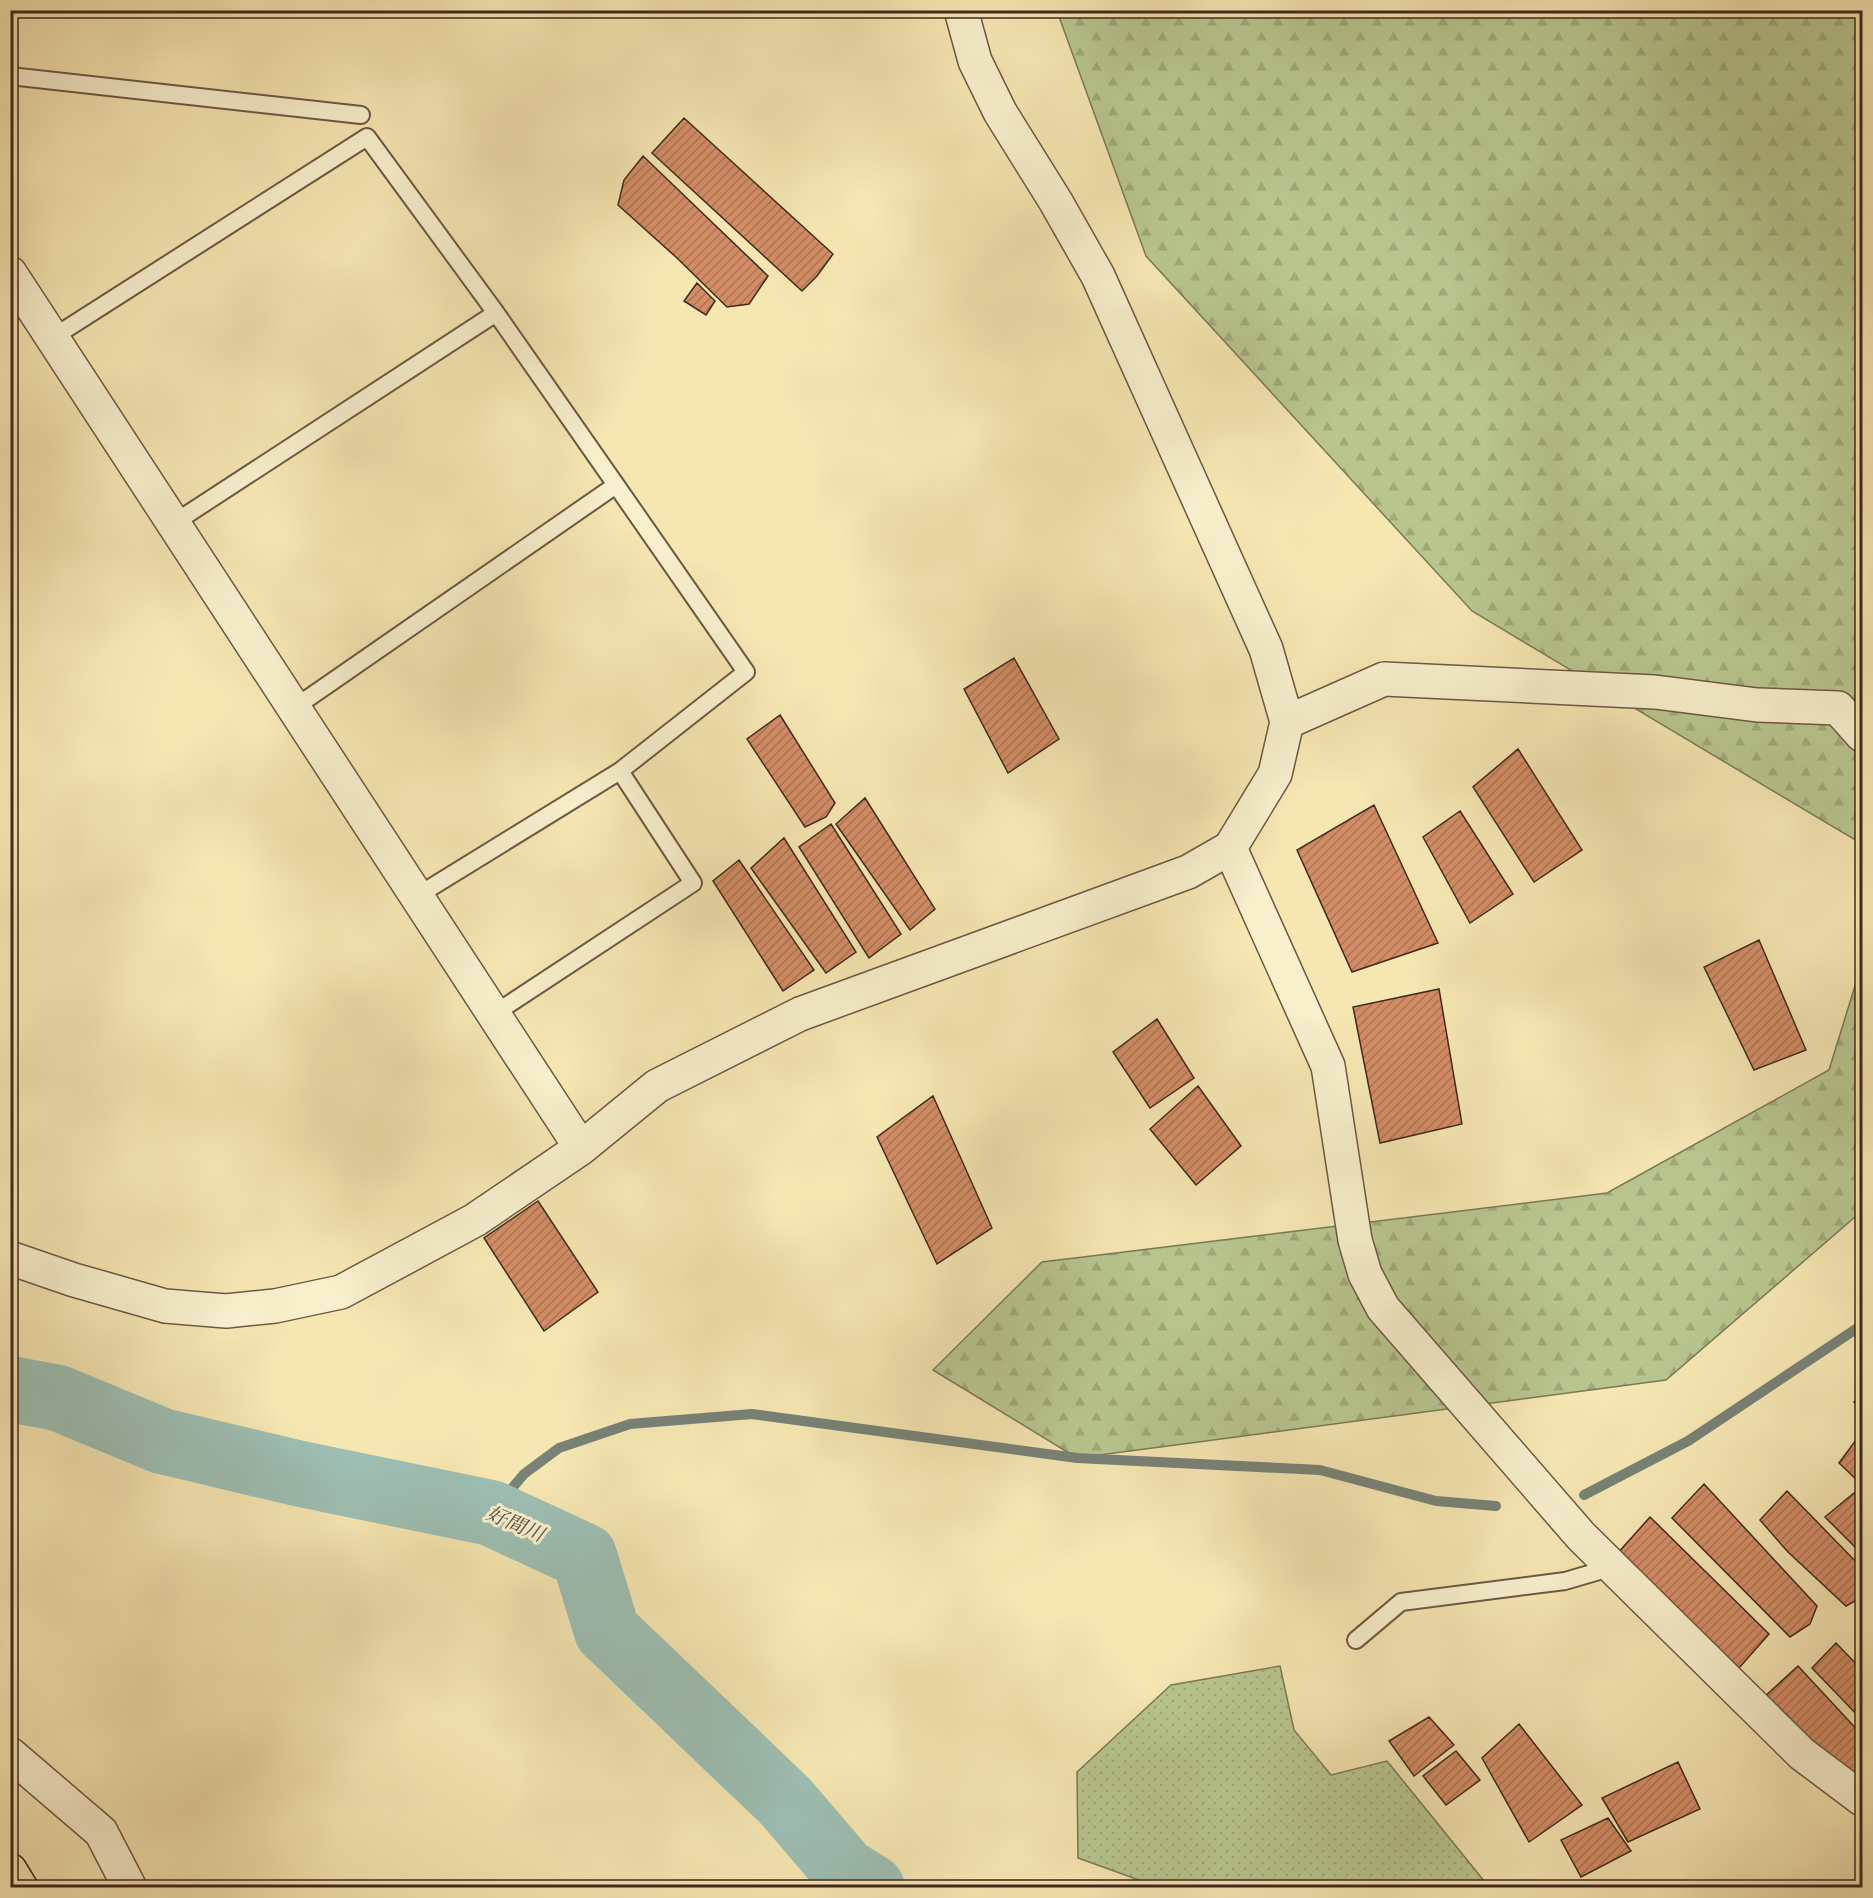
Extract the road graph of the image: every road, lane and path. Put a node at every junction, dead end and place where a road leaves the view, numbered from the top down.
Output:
1 (961, 10) edge
2 (10, 76) edge
3 (361, 115) dead end
4 (10, 273) edge
5 (496, 313) junction
6 (52, 338) junction
7 (616, 485) junction
8 (174, 524) junction
9 (294, 708) junction
10 (1287, 722) junction
11 (1863, 735) edge
12 (620, 771) junction
13 (1230, 848) junction
14 (417, 896) junction
15 (494, 1014) junction
16 (581, 1149) junction
17 (10, 1257) edge
18 (1612, 1567) junction
19 (1356, 1640) dead end
20 (10, 1754) edge
21 (1863, 1800) edge
22 (10, 1870) edge
23 (21, 1887) edge
24 (130, 1887) edge

1 - 10 street
2 - 3 lane
4 - 6 street
5 - 6 lane
5 - 7 lane
5 - 8 lane
6 - 8 street
7 - 9 lane
7 - 12 lane
8 - 9 street
9 - 14 street
10 - 11 street
10 - 13 street
12 - 14 lane
12 - 15 lane
13 - 16 street
13 - 18 street
14 - 15 street
15 - 16 street
16 - 17 street
18 - 19 lane
18 - 21 street
20 - 24 street
22 - 23 highway

